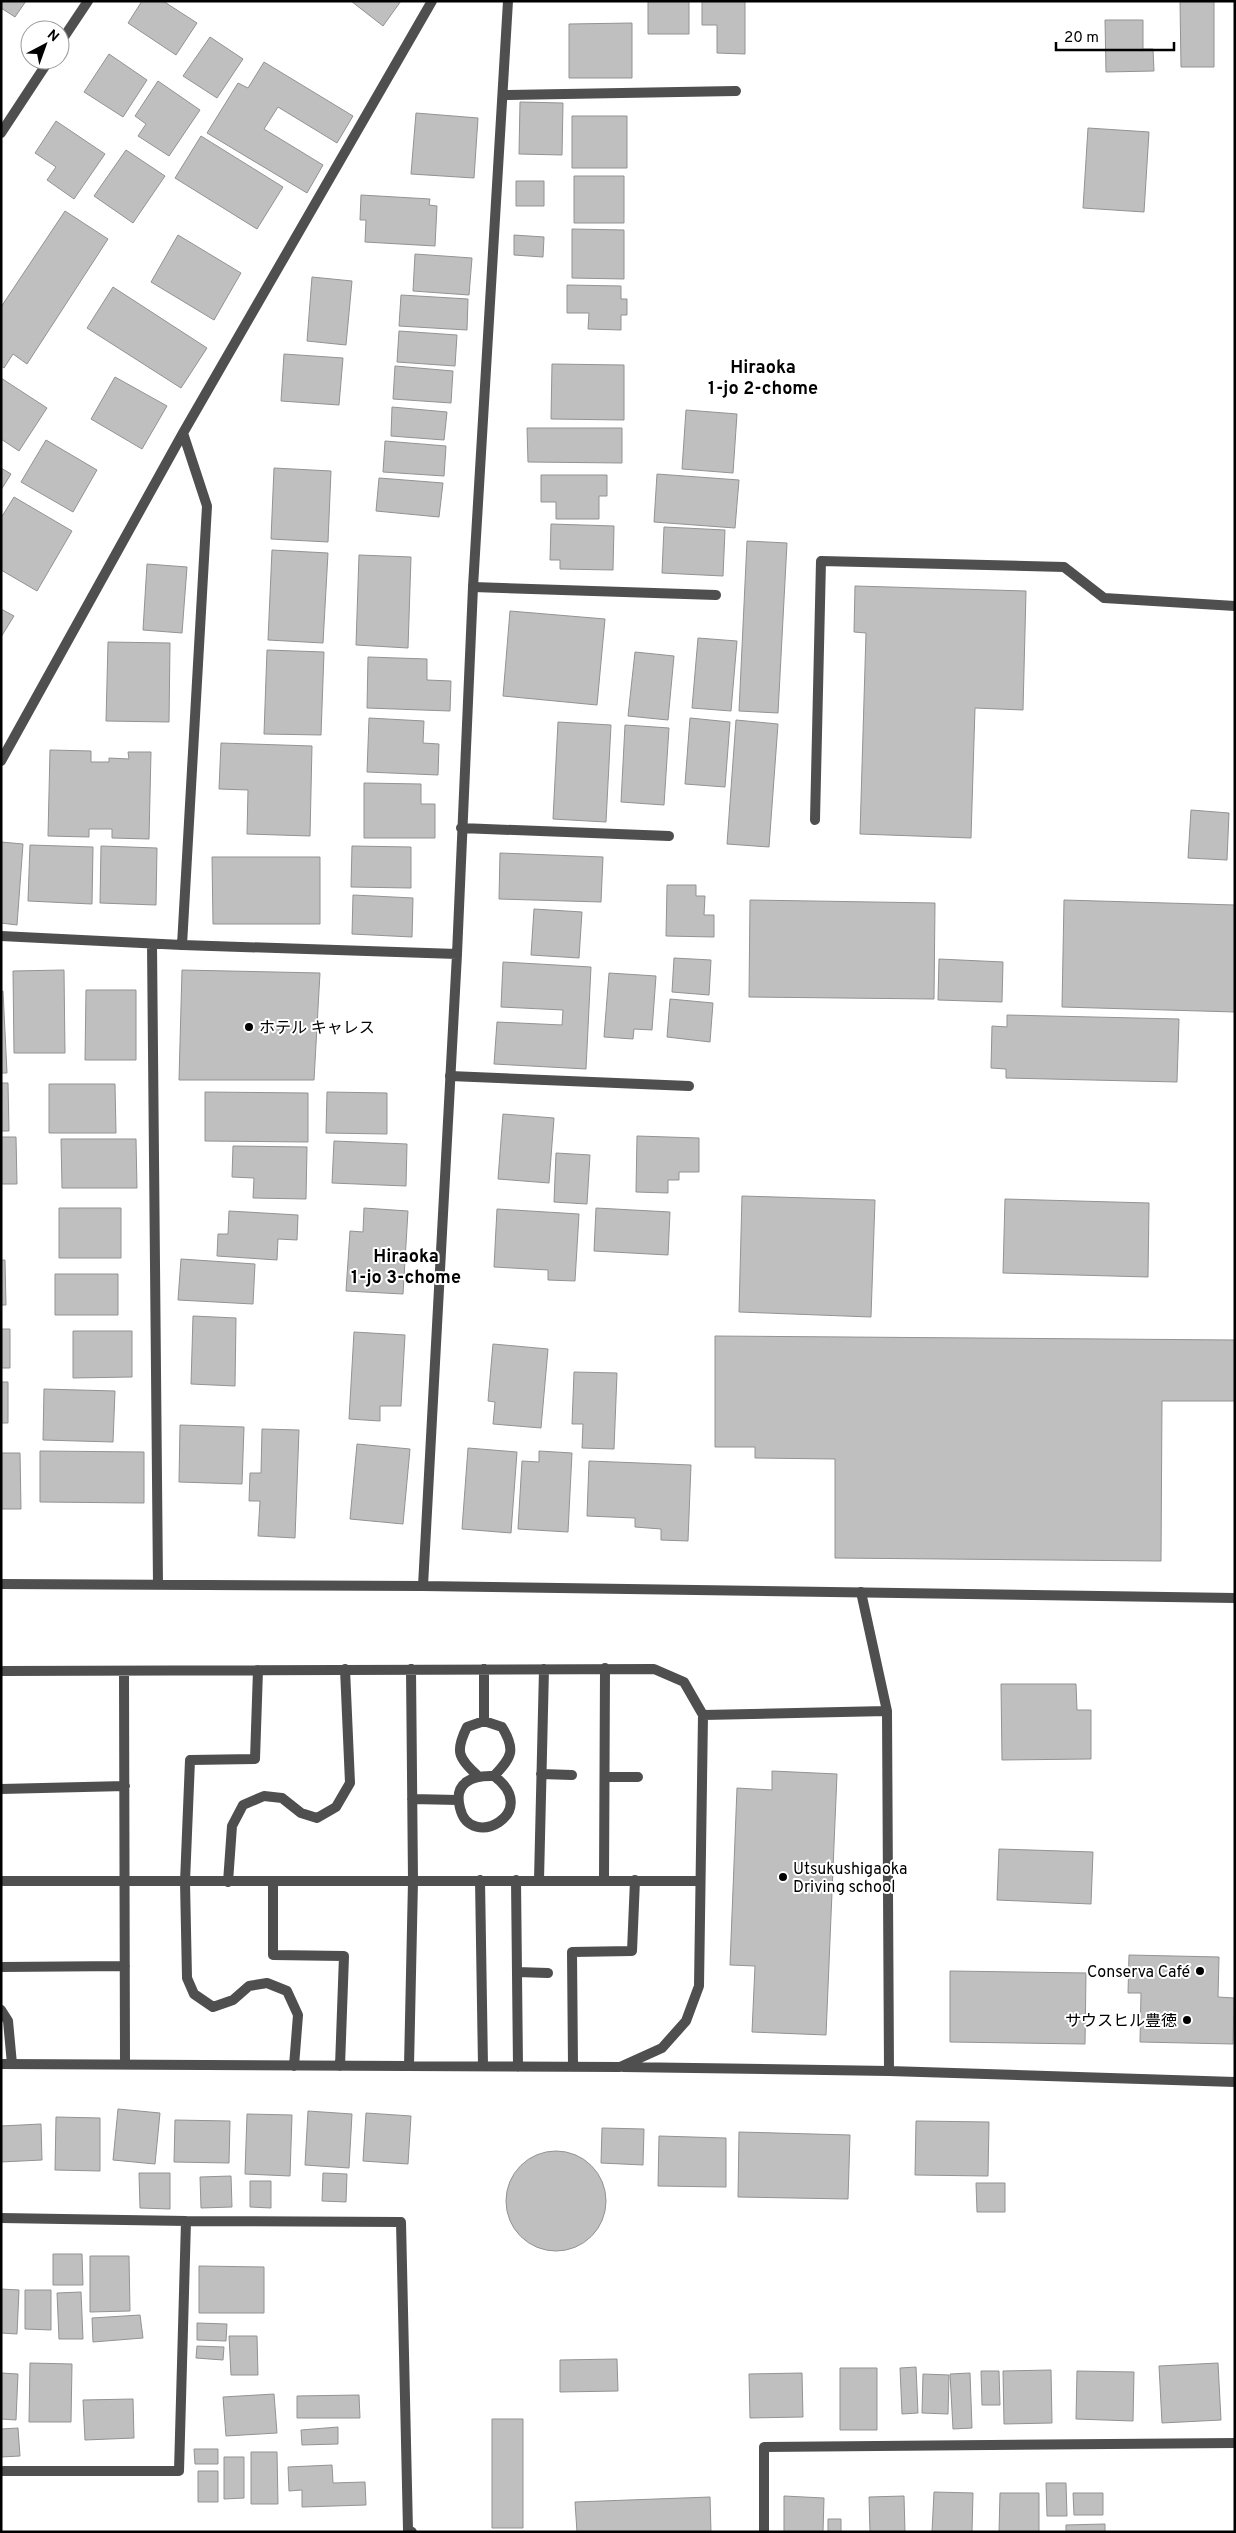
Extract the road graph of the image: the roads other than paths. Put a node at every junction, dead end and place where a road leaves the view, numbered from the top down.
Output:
1 (88, 1) edge
2 (432, 1) edge
3 (508, 1) edge
4 (70, 29) edge
5 (42, 70) edge
6 (736, 91) dead end
7 (504, 96) junction
8 (1, 133) edge
9 (184, 433) junction
10 (473, 587) junction
11 (716, 595) dead end
12 (1235, 606) edge
13 (1, 761) edge
14 (815, 820) dead end
15 (461, 828) junction
16 (669, 836) dead end
17 (1, 936) edge
18 (152, 944) junction
19 (182, 945) junction
20 (457, 954) junction
21 (450, 1076) junction
22 (689, 1086) dead end
23 (1, 1584) edge
24 (158, 1585) junction
25 (423, 1586) junction
26 (861, 1592) junction
27 (1235, 1598) edge
28 (605, 1668) junction
29 (411, 1669) junction
30 (484, 1669) junction
31 (544, 1669) junction
32 (124, 1670) junction
33 (258, 1670) junction
34 (346, 1670) junction
35 (1, 1671) edge
36 (887, 1711) junction
37 (703, 1715) junction
38 (484, 1721) junction
39 (541, 1774) junction
40 (477, 1775) junction
41 (572, 1775) dead end
42 (494, 1776) junction
43 (605, 1777) junction
44 (638, 1777) dead end
45 (125, 1786) junction
46 (1, 1789) edge
47 (412, 1799) junction
48 (458, 1800) junction
49 (480, 1880) junction
50 (516, 1880) junction
51 (539, 1880) junction
52 (604, 1880) junction
53 (635, 1880) junction
54 (1, 1881) edge
55 (273, 1881) junction
56 (413, 1881) junction
57 (700, 1881) junction
58 (125, 1882) junction
59 (185, 1882) junction
60 (228, 1882) junction
61 (125, 1966) junction
62 (1, 1967) edge
63 (517, 1972) junction
64 (548, 1973) dead end
65 (1, 2010) edge
66 (7, 2064) edge
67 (125, 2065) junction
68 (294, 2066) junction
69 (340, 2066) junction
70 (409, 2066) junction
71 (483, 2066) junction
72 (573, 2066) junction
73 (620, 2066) junction
74 (518, 2067) junction
75 (889, 2071) junction
76 (1235, 2082) edge
77 (1, 2218) edge
78 (186, 2221) junction
79 (1235, 2443) edge
80 (1, 2471) edge
81 (412, 2532) edge
82 (764, 2532) edge

1 - 4 street
2 - 9 street
3 - 7 street
5 - 8 street
6 - 7 street
7 - 10 street
9 - 13 street
9 - 19 street
10 - 11 street
10 - 15 street
12 - 14 street
15 - 16 street
15 - 20 street
17 - 18 street
18 - 19 street
18 - 24 street
19 - 20 street
20 - 21 street
21 - 22 street
21 - 25 street
23 - 24 street
24 - 25 street
25 - 26 street
26 - 27 street
26 - 36 street
28 - 31 street
28 - 37 street
28 - 43 street
29 - 30 street
29 - 34 street
29 - 47 street
30 - 31 street
30 - 38 street
31 - 39 street
32 - 33 street
32 - 35 street
32 - 45 street
33 - 34 street
33 - 59 street
34 - 60 street
36 - 37 street
36 - 75 street
37 - 57 street
38 - 40 street
38 - 42 street
39 - 41 street
39 - 51 street
40 - 42 street
40 - 48 street
42 - 48 street
43 - 44 street
43 - 52 street
45 - 46 street
45 - 58 street
47 - 48 street
47 - 56 street
49 - 50 street
49 - 56 street
49 - 71 street
50 - 51 street
50 - 63 street
51 - 52 street
52 - 53 street
53 - 57 street
53 - 72 street
54 - 58 street
55 - 56 street
55 - 60 street
55 - 69 street
56 - 70 street
57 - 73 street
58 - 59 street
58 - 61 street
59 - 60 street
59 - 68 street
61 - 62 street
61 - 67 street
63 - 64 street
63 - 74 street
65 - 66 street
66 - 67 street
67 - 68 street
68 - 69 street
69 - 70 street
70 - 71 street
71 - 74 street
72 - 73 street
72 - 74 street
73 - 75 street
75 - 76 street
77 - 78 street
78 - 80 street
78 - 81 street
79 - 82 street

